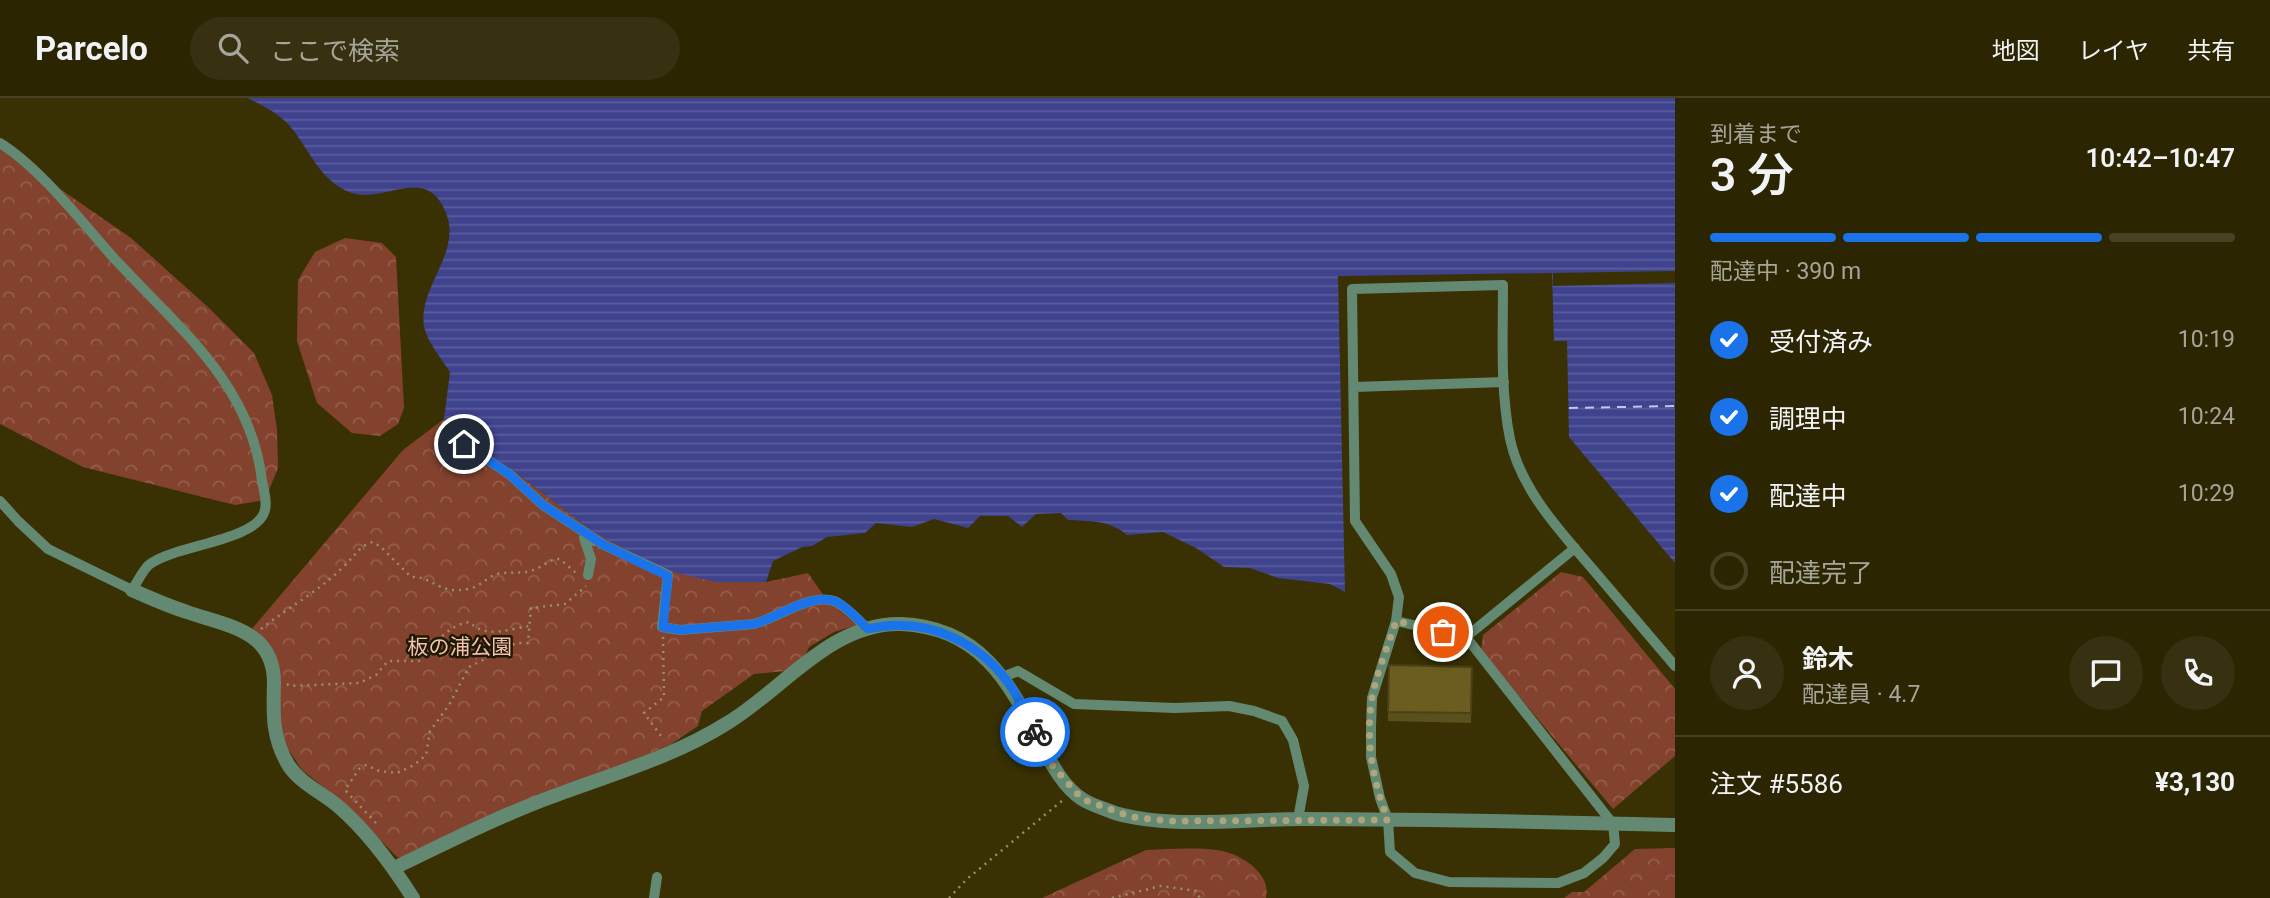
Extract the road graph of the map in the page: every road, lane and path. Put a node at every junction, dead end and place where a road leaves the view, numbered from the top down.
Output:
1 (0, 143) edge
2 (1504, 382) junction
3 (1354, 387) junction
4 (446, 425) dead end
5 (0, 501) edge
6 (604, 545) junction
7 (1574, 548) junction
8 (588, 575) junction
9 (132, 590) junction
10 (1396, 621) junction
11 (530, 626) junction
12 (663, 627) junction
13 (868, 629) junction
14 (1466, 637) junction
15 (255, 639) junction
16 (1675, 666) edge
17 (274, 673) junction
18 (1003, 677) junction
19 (674, 752) junction
20 (1073, 792) junction
21 (1298, 819) junction
22 (1388, 820) junction
23 (1613, 824) junction
24 (1675, 825) edge
25 (370, 839) junction
26 (394, 867) junction
27 (657, 877) dead end
28 (413, 898) edge
29 (654, 898) edge
30 (949, 898) edge
31 (1112, 898) edge
32 (1199, 898) edge

1 - 9 street
2 - 3 street
2 - 3 street
2 - 7 street
3 - 10 street
4 - 6 street
5 - 9 street
6 - 8 street
6 - 12 street
7 - 14 street
7 - 16 street
8 - 11 path
8 - 15 path
9 - 15 street
10 - 14 street
10 - 22 street
11 - 17 path
11 - 25 path
12 - 13 street
12 - 19 path
13 - 18 street
13 - 19 street
14 - 23 street
15 - 17 street
17 - 25 street
18 - 20 street
18 - 21 street
19 - 26 street
20 - 21 street
20 - 30 path
21 - 22 street
22 - 23 street
22 - 23 street
23 - 24 street
25 - 26 street
26 - 28 street
27 - 29 street
31 - 32 path

